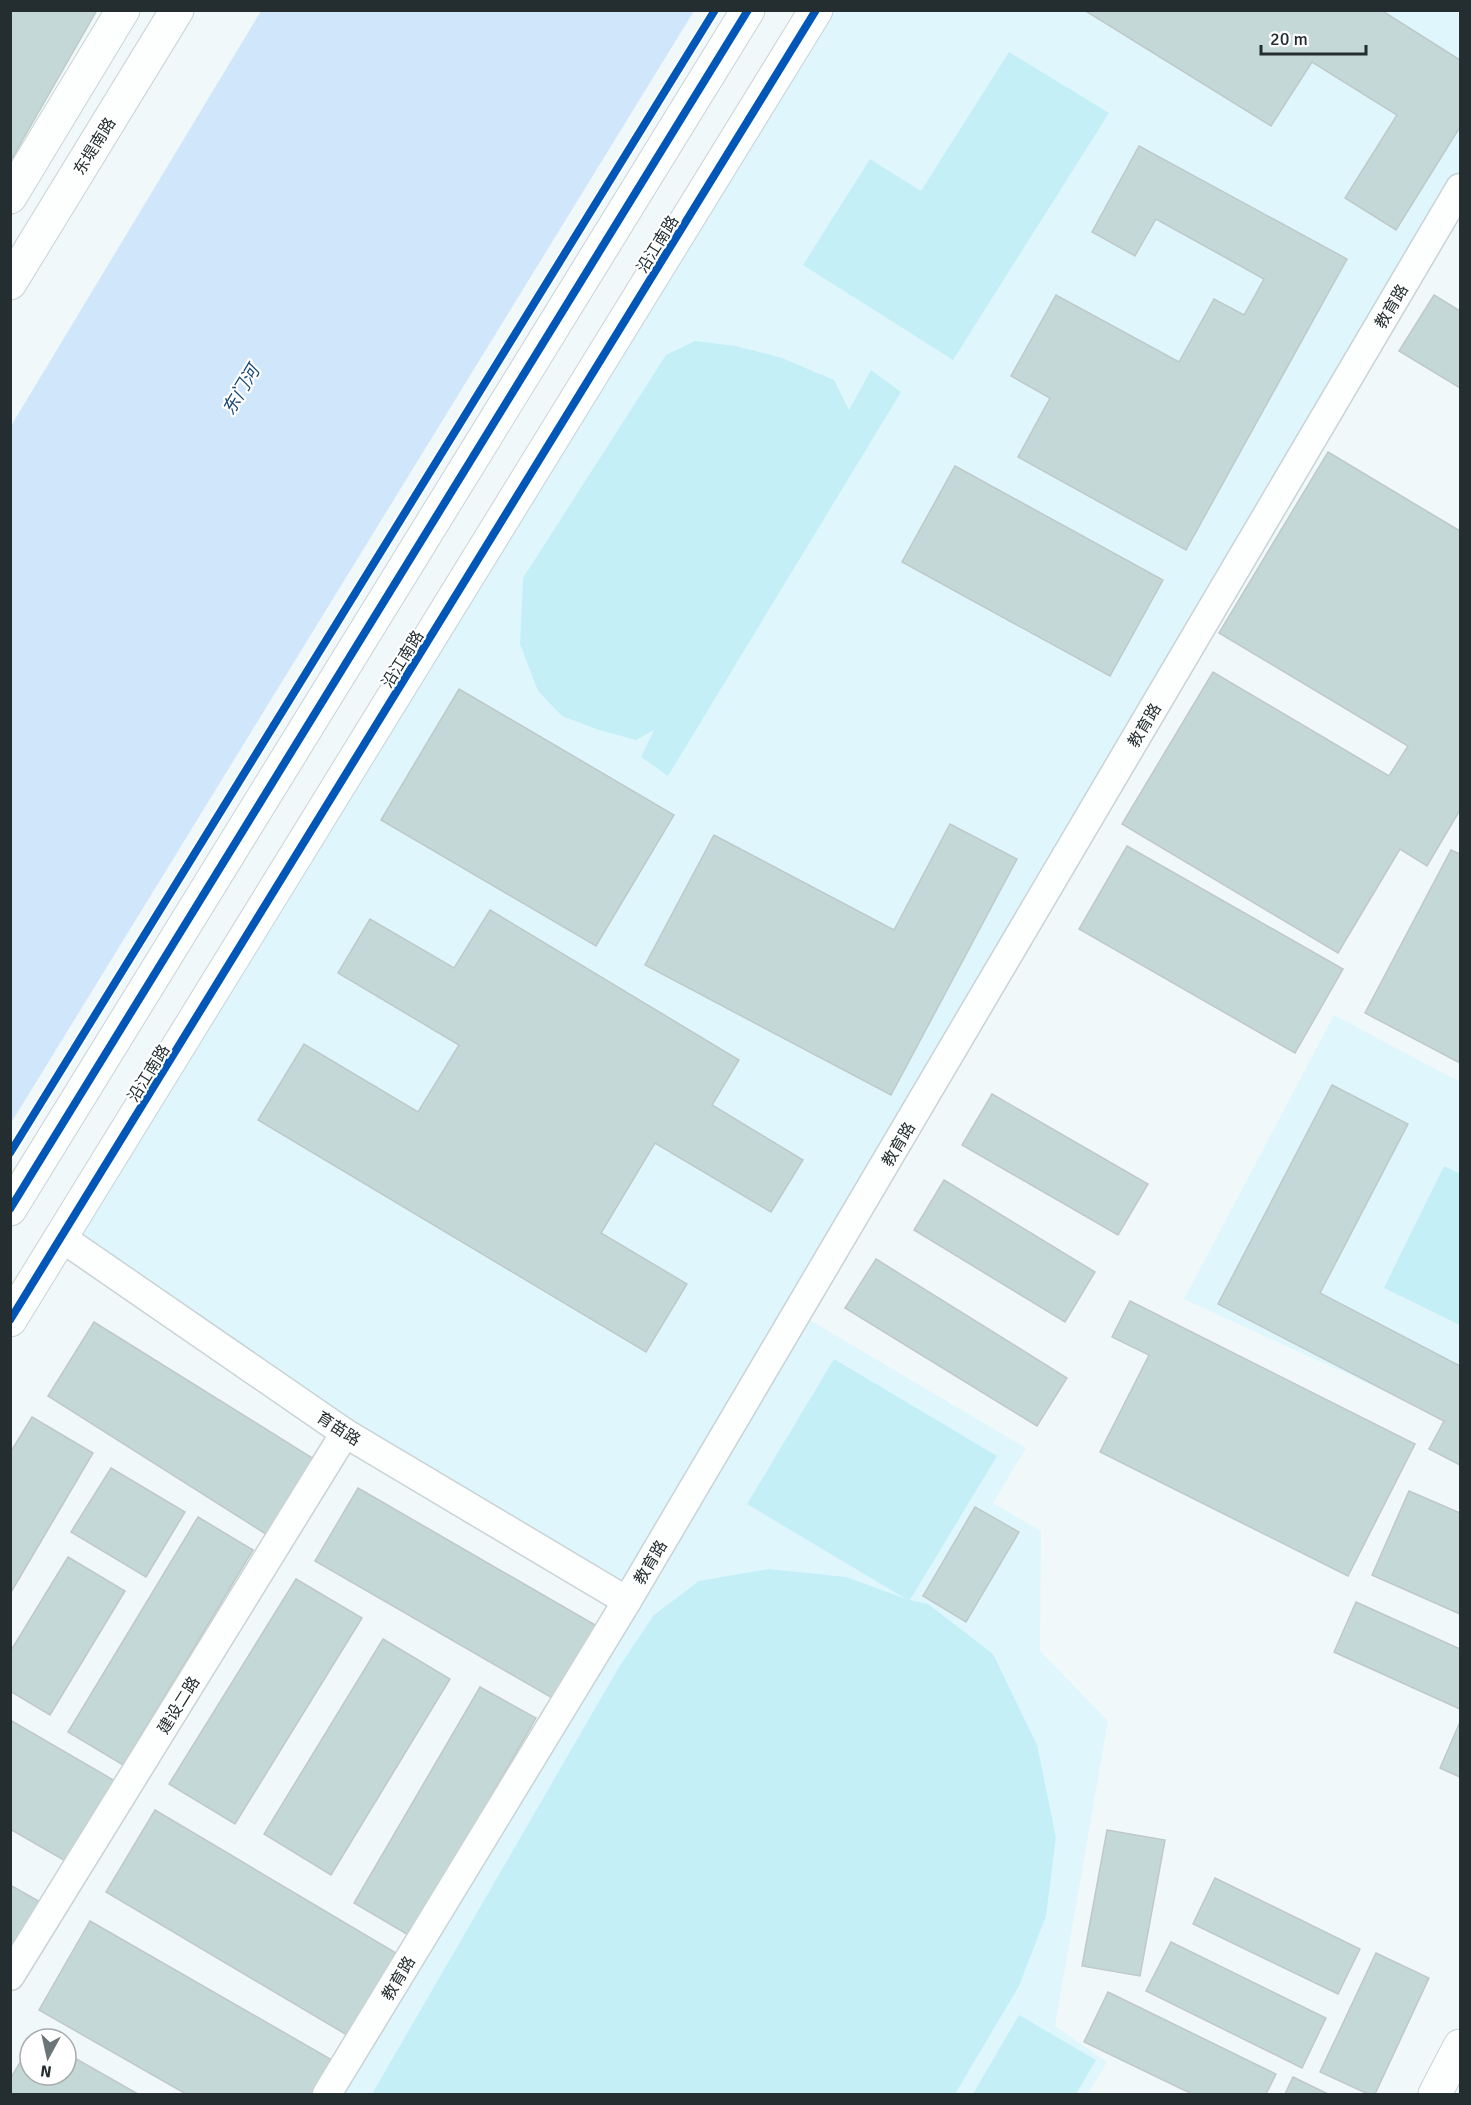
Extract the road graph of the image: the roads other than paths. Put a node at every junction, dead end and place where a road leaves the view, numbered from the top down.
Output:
1 (123, 10) edge
2 (177, 10) edge
3 (748, 10) edge
4 (816, 10) edge
5 (1461, 188) edge
6 (10, 197) edge
7 (12, 277) edge
8 (10, 1209) edge
9 (62, 1238) junction
10 (10, 1320) edge
11 (345, 1433) junction
12 (627, 1601) junction
13 (10, 1976) edge
14 (327, 2094) edge

1 - 6 main road
2 - 7 main road, 东堤南路
3 - 8 main road
4 - 9 main road, 沿江南路
5 - 12 street, 教育路
9 - 10 main road, 沿江南路
9 - 11 street, 育苗路
11 - 12 street, 育苗路
11 - 13 street, 建设二路
12 - 14 street, 教育路

